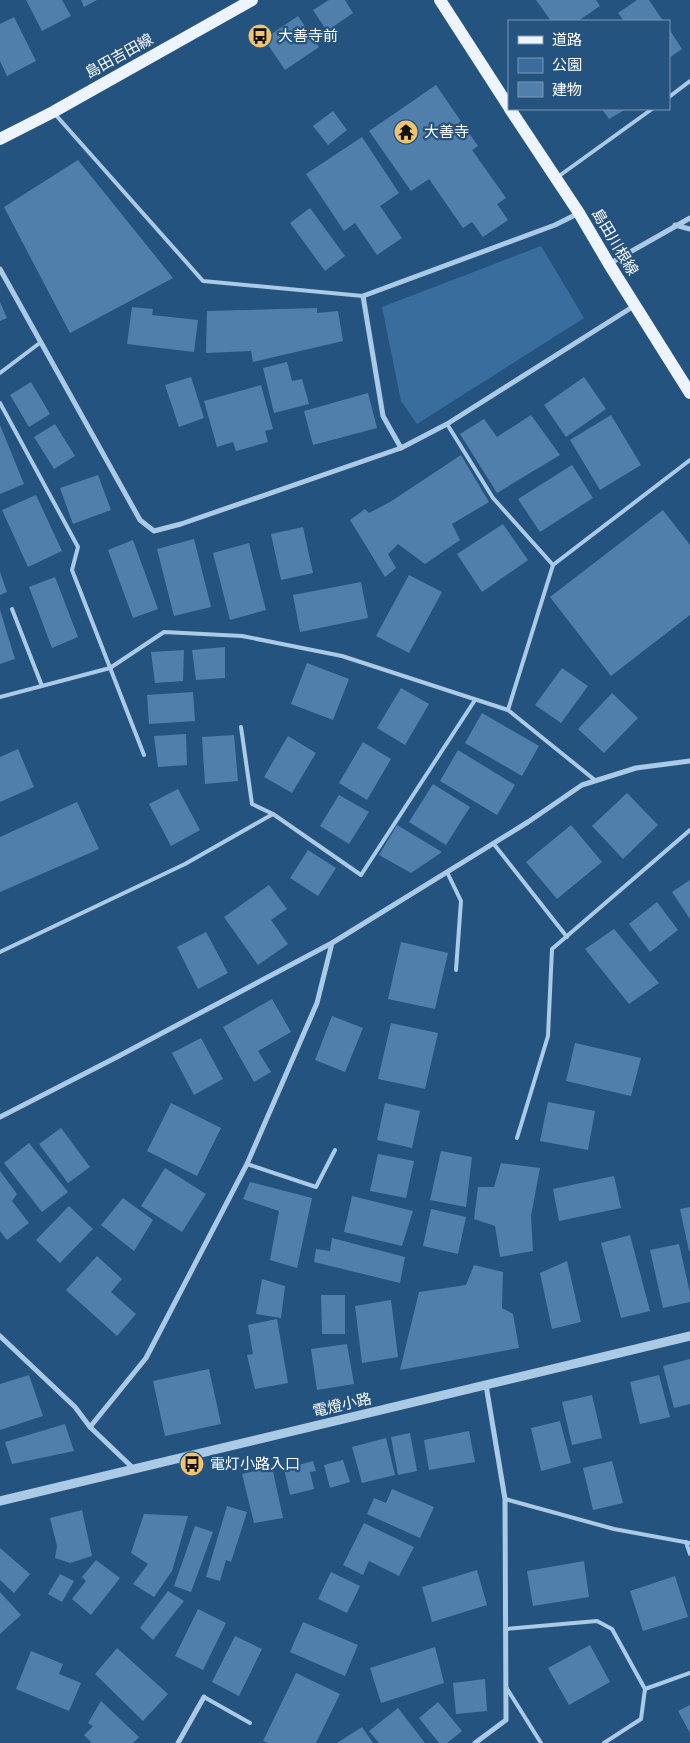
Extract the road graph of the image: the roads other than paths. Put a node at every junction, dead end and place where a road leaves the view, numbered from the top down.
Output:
1 (252, 0) edge
2 (440, 0) edge
3 (690, 81) edge
4 (670, 96) edge
5 (508, 106) edge
6 (510, 110) edge
7 (651, 110) edge
8 (53, 112) junction
9 (0, 139) edge
10 (555, 179) junction
11 (579, 213) junction
12 (690, 218) edge
13 (675, 225) junction
14 (690, 229) edge
15 (609, 264) junction
16 (0, 269) edge
17 (363, 296) junction
18 (634, 305) junction
19 (41, 342) junction
20 (0, 373) edge
21 (690, 393) edge
22 (0, 403) edge
23 (447, 424) junction
24 (401, 448) junction
25 (690, 460) edge
26 (553, 565) junction
27 (12, 609) dead end
28 (110, 668) junction
29 (42, 686) junction
30 (0, 697) edge
31 (475, 700) junction
32 (508, 710) junction
33 (241, 727) dead end
34 (144, 755) dead end
35 (690, 761) edge
36 (596, 781) junction
37 (273, 814) junction
38 (690, 830) edge
39 (494, 844) junction
40 (447, 872) junction
41 (567, 936) junction
42 (332, 943) junction
43 (0, 952) edge
44 (456, 970) dead end
45 (0, 1116) edge
46 (517, 1138) dead end
47 (335, 1150) dead end
48 (247, 1164) junction
49 (0, 1336) edge
50 (690, 1336) edge
51 (486, 1385) junction
52 (90, 1427) junction
53 (134, 1468) junction
54 (506, 1499) junction
55 (0, 1501) edge
56 (688, 1543) edge
57 (690, 1554) edge
58 (506, 1629) junction
59 (690, 1673) edge
60 (506, 1687) junction
61 (645, 1689) junction
62 (204, 1697) joint
63 (250, 1723) dead end
64 (178, 1743) edge
65 (475, 1743) edge
66 (541, 1743) edge
67 (604, 1743) edge

1 - 8 main road, 島田吉田線
2 - 5 main road, 島田川根線
3 - 4 lane
6 - 10 main road, 島田川根線
7 - 10 lane
8 - 9 main road, 島田吉田線
8 - 17 lane
10 - 11 main road, 島田川根線
11 - 15 main road, 島田川根線
11 - 17 street
12 - 13 street
13 - 14 street
13 - 15 street
15 - 18 main road, 島田川根線
16 - 19 street
17 - 24 street
18 - 21 main road, 島田川根線
18 - 23 street
19 - 20 lane
19 - 24 street
22 - 28 lane
23 - 24 street
23 - 26 lane
25 - 26 lane
26 - 32 lane
27 - 29 lane
28 - 29 lane
28 - 31 lane
28 - 34 lane
29 - 30 lane
31 - 32 lane
31 - 37 lane
32 - 36 lane
33 - 37 lane
35 - 36 street
36 - 39 street
37 - 43 lane
38 - 41 lane
39 - 40 street
39 - 41 lane
40 - 42 street
40 - 44 lane
41 - 46 lane
42 - 45 street
42 - 48 street
47 - 48 lane
48 - 52 street
49 - 52 street
50 - 51 street, 電燈小路
51 - 53 street, 電燈小路
51 - 54 street
52 - 53 street
53 - 55 street, 電燈小路
54 - 56 lane
54 - 58 street
56 - 57 lane
58 - 60 street
58 - 61 lane
59 - 61 lane
60 - 65 street
60 - 66 lane
61 - 67 lane
62 - 63 lane
62 - 64 street

